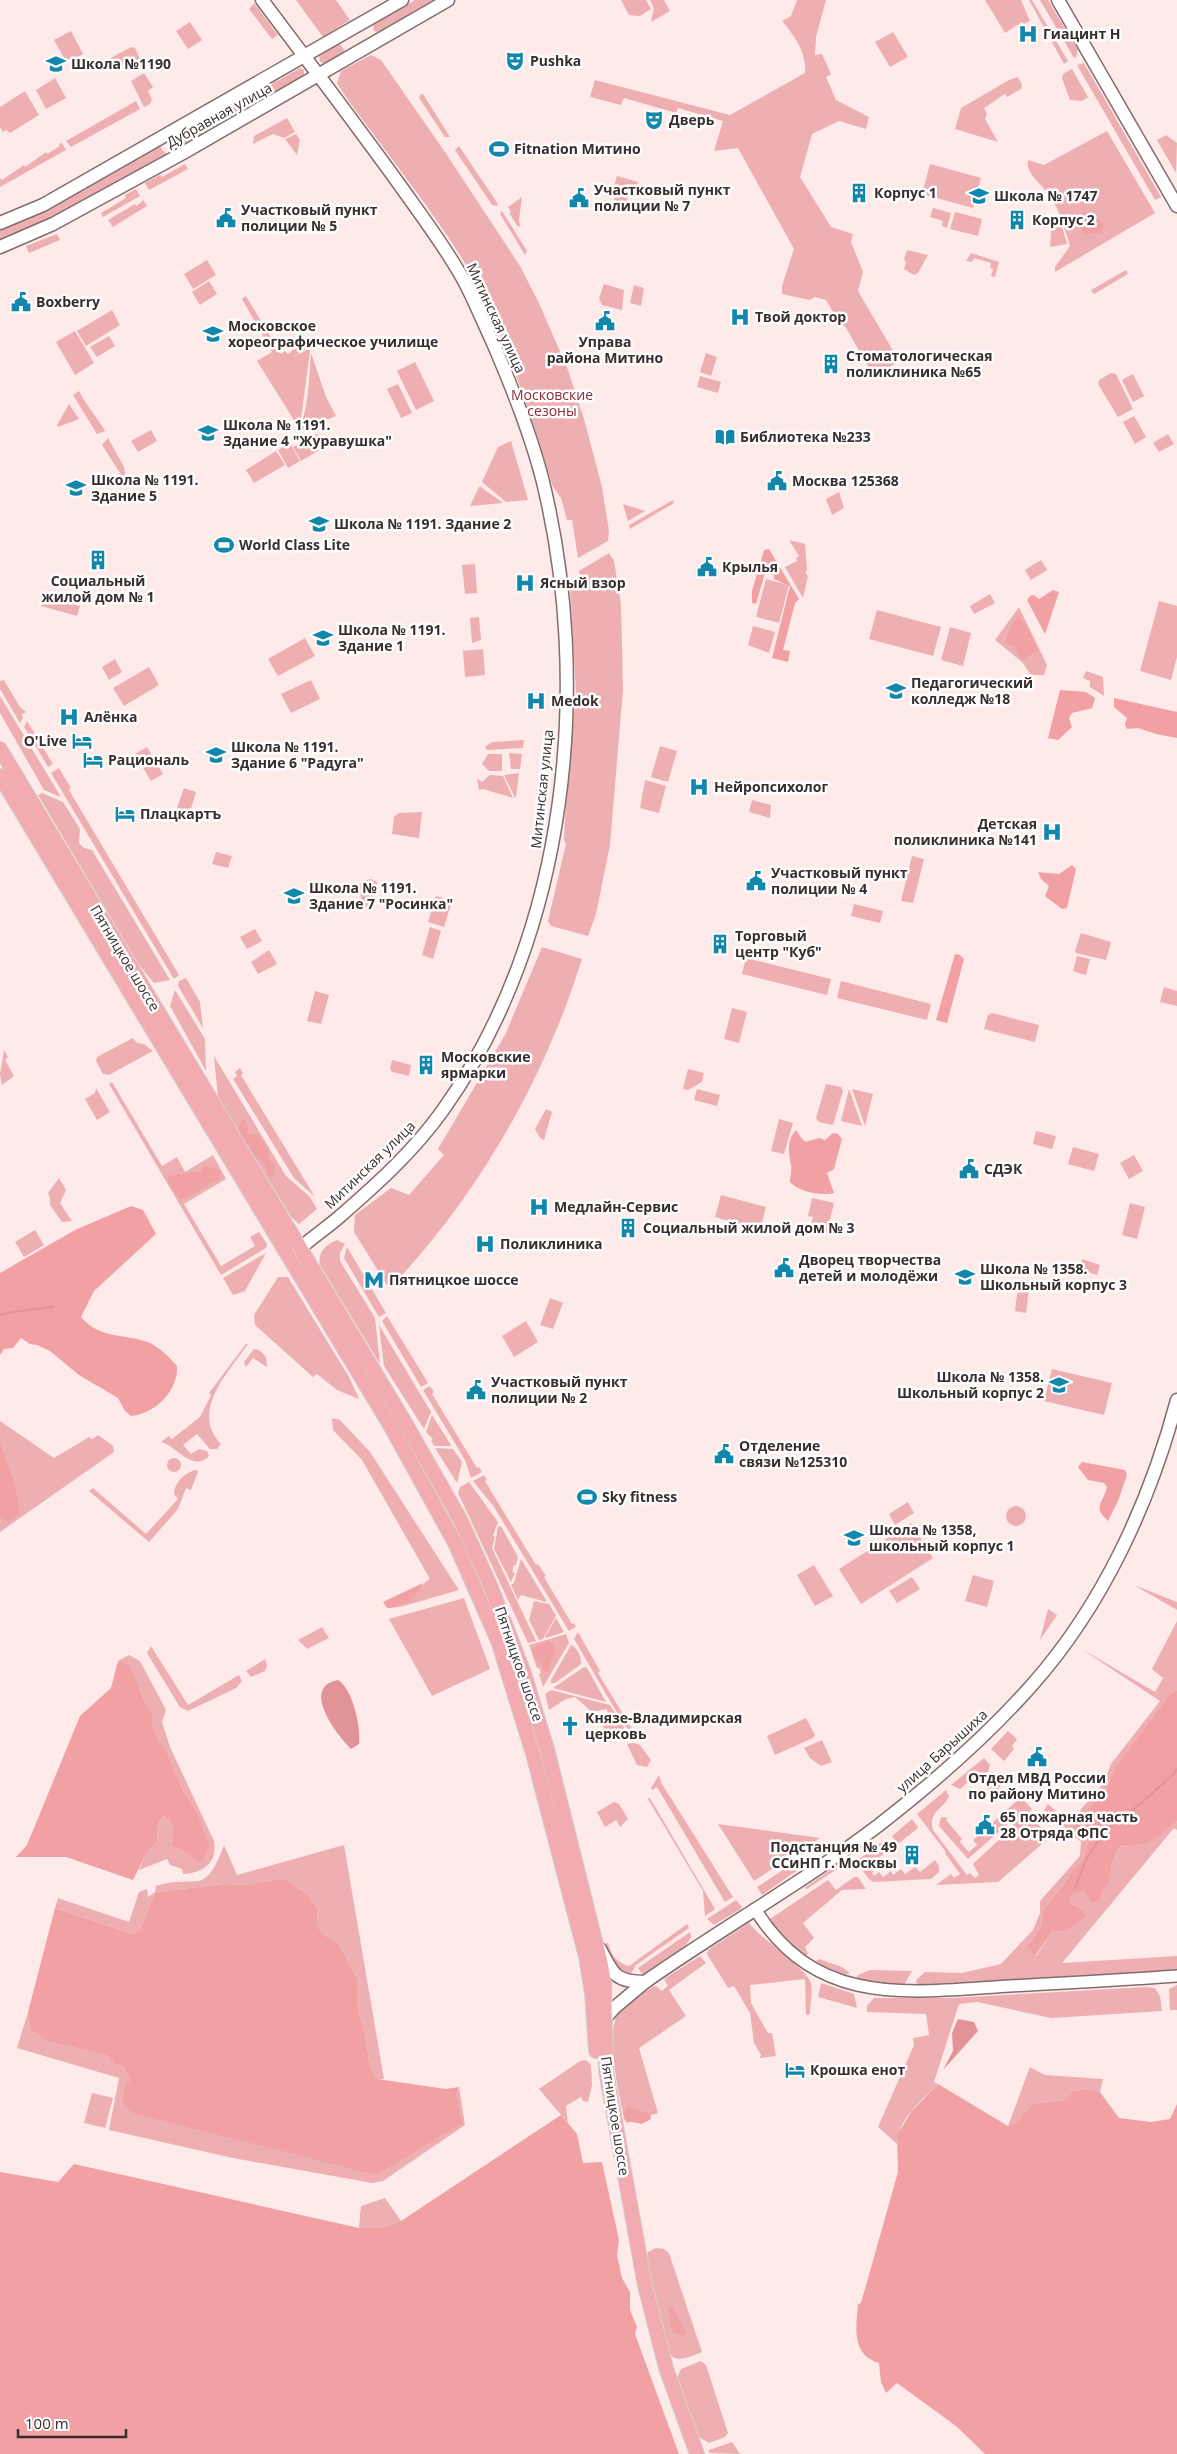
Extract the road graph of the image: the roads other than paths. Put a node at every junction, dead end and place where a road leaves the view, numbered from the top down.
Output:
1 (262, 0) edge
2 (402, 0) edge
3 (448, 0) edge
4 (1058, 0) edge
5 (304, 56) junction
6 (319, 76) junction
7 (1177, 206) edge
8 (0, 223) edge
9 (0, 247) edge
10 (0, 749) edge
11 (0, 776) edge
12 (300, 1248) junction
13 (287, 1256) junction
14 (1177, 1400) edge
15 (755, 1908) junction
16 (597, 1943) junction
17 (1177, 1976) edge
18 (646, 1982) junction
19 (592, 1993) junction
20 (607, 2012) junction
21 (595, 2032) junction
22 (690, 2454) edge
23 (697, 2454) edge

1 - 5 main road, Митинская улица
2 - 5 main road, Дубравная улица
3 - 6 main road, Дубравная улица
4 - 7 main road
5 - 6 main road, Митинская улица
5 - 8 main road, Дубравная улица
6 - 9 main road, Дубравная улица
6 - 12 main road, Митинская улица
10 - 12 main road, Пятницкое шоссе
11 - 13 main road, Пятницкое шоссе
12 - 13 main road, Митинская улица
12 - 16 main road, Пятницкое шоссе
13 - 19 main road, Пятницкое шоссе
14 - 15 main road, улица Барышиха
15 - 17 street
15 - 18 main road, улица Барышиха
16 - 18 main road
16 - 20 main road, Пятницкое шоссе
18 - 20 main road, улица Барышиха
19 - 20 main road
19 - 21 main road, Пятницкое шоссе
20 - 21 main road, улица Барышиха
20 - 23 main road, Пятницкое шоссе
21 - 22 main road, Пятницкое шоссе

